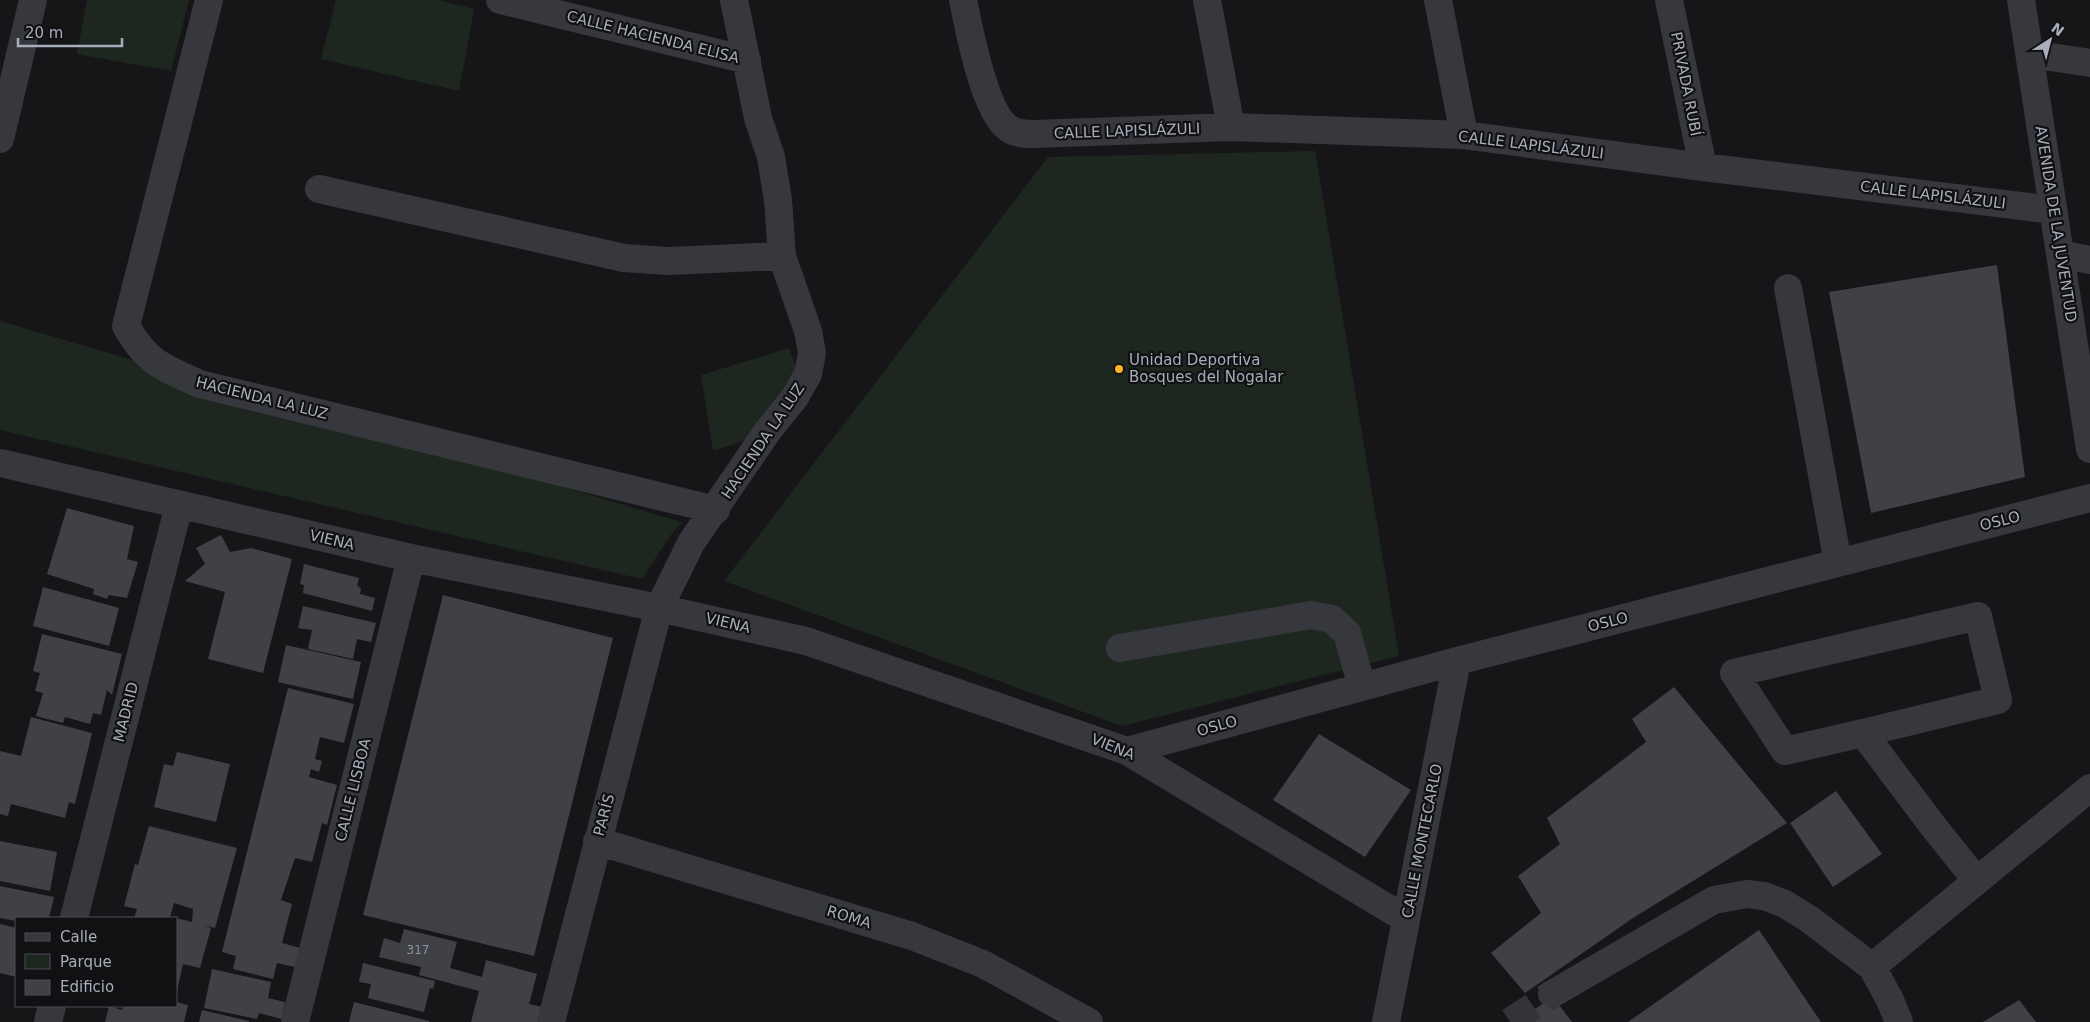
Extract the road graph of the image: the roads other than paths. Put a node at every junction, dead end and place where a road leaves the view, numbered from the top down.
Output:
1 (33, 0) edge
2 (209, 0) edge
3 (500, 0) edge
4 (734, 0) edge
5 (963, 0) edge
6 (1207, 0) edge
7 (1438, 0) edge
8 (1669, 0) edge
9 (2021, 0) edge
10 (2031, 54) junction
11 (747, 60) junction
12 (2090, 63) edge
13 (1231, 127) junction
14 (1464, 135) junction
15 (0, 139) edge
16 (1703, 167) junction
17 (319, 189) dead end
18 (2053, 210) junction
19 (2060, 254) junction
20 (782, 256) junction
21 (2090, 260) edge
22 (1788, 288) dead end
23 (2090, 449) edge
24 (0, 463) edge
25 (2090, 498) edge
26 (179, 505) junction
27 (716, 510) junction
28 (411, 558) junction
29 (1838, 563) junction
30 (659, 608) junction
31 (1120, 648) dead end
32 (1457, 661) junction
33 (1362, 687) junction
34 (1863, 733) junction
35 (1127, 750) junction
36 (2090, 788) edge
37 (598, 841) junction
38 (1977, 881) junction
39 (74, 917) edge
40 (1406, 919) junction
41 (1872, 967) junction
42 (1552, 994) tunnel mouth
43 (52, 1007) edge
44 (48, 1022) edge
45 (296, 1022) edge
46 (551, 1022) edge
47 (1089, 1022) edge
48 (1386, 1022) edge
49 (1899, 1022) edge

1 - 15 street
2 - 27 street, HACIENDA LA LUZ
3 - 11 street, CALLE HACIENDA ELISA
4 - 11 street, HACIENDA LA LUZ
5 - 13 street, CALLE LAPISLÁZULI
6 - 13 street
7 - 14 street
8 - 16 street, PRIVADA RUBÍ
9 - 10 street, AVENIDA DE LA JUVENTUD
10 - 12 street
10 - 18 street, AVENIDA DE LA JUVENTUD
11 - 20 street, HACIENDA LA LUZ
13 - 14 street, CALLE LAPISLÁZULI
14 - 16 street, CALLE LAPISLÁZULI
16 - 18 street, CALLE LAPISLÁZULI
17 - 20 street
18 - 19 street, AVENIDA DE LA JUVENTUD
19 - 21 street
19 - 23 street, AVENIDA DE LA JUVENTUD
20 - 27 street, HACIENDA LA LUZ
22 - 29 street
24 - 26 street, VIENA
25 - 29 street, OSLO
26 - 28 street, VIENA
26 - 39 street, MADRID
27 - 30 street, HACIENDA LA LUZ
28 - 30 street, VIENA
28 - 45 street, CALLE LISBOA
29 - 32 street, OSLO
30 - 35 street, VIENA
30 - 37 street, PARÍS
31 - 33 street
32 - 33 street, OSLO
32 - 40 street, CALLE MONTECARLO
33 - 35 street, OSLO
34 - 34 street
34 - 38 street
35 - 40 street, VIENA
36 - 38 street
37 - 46 street, PARÍS
37 - 47 street, ROMA
38 - 41 street
40 - 48 street, CALLE MONTECARLO
41 - 42 street
41 - 49 street
43 - 44 street

